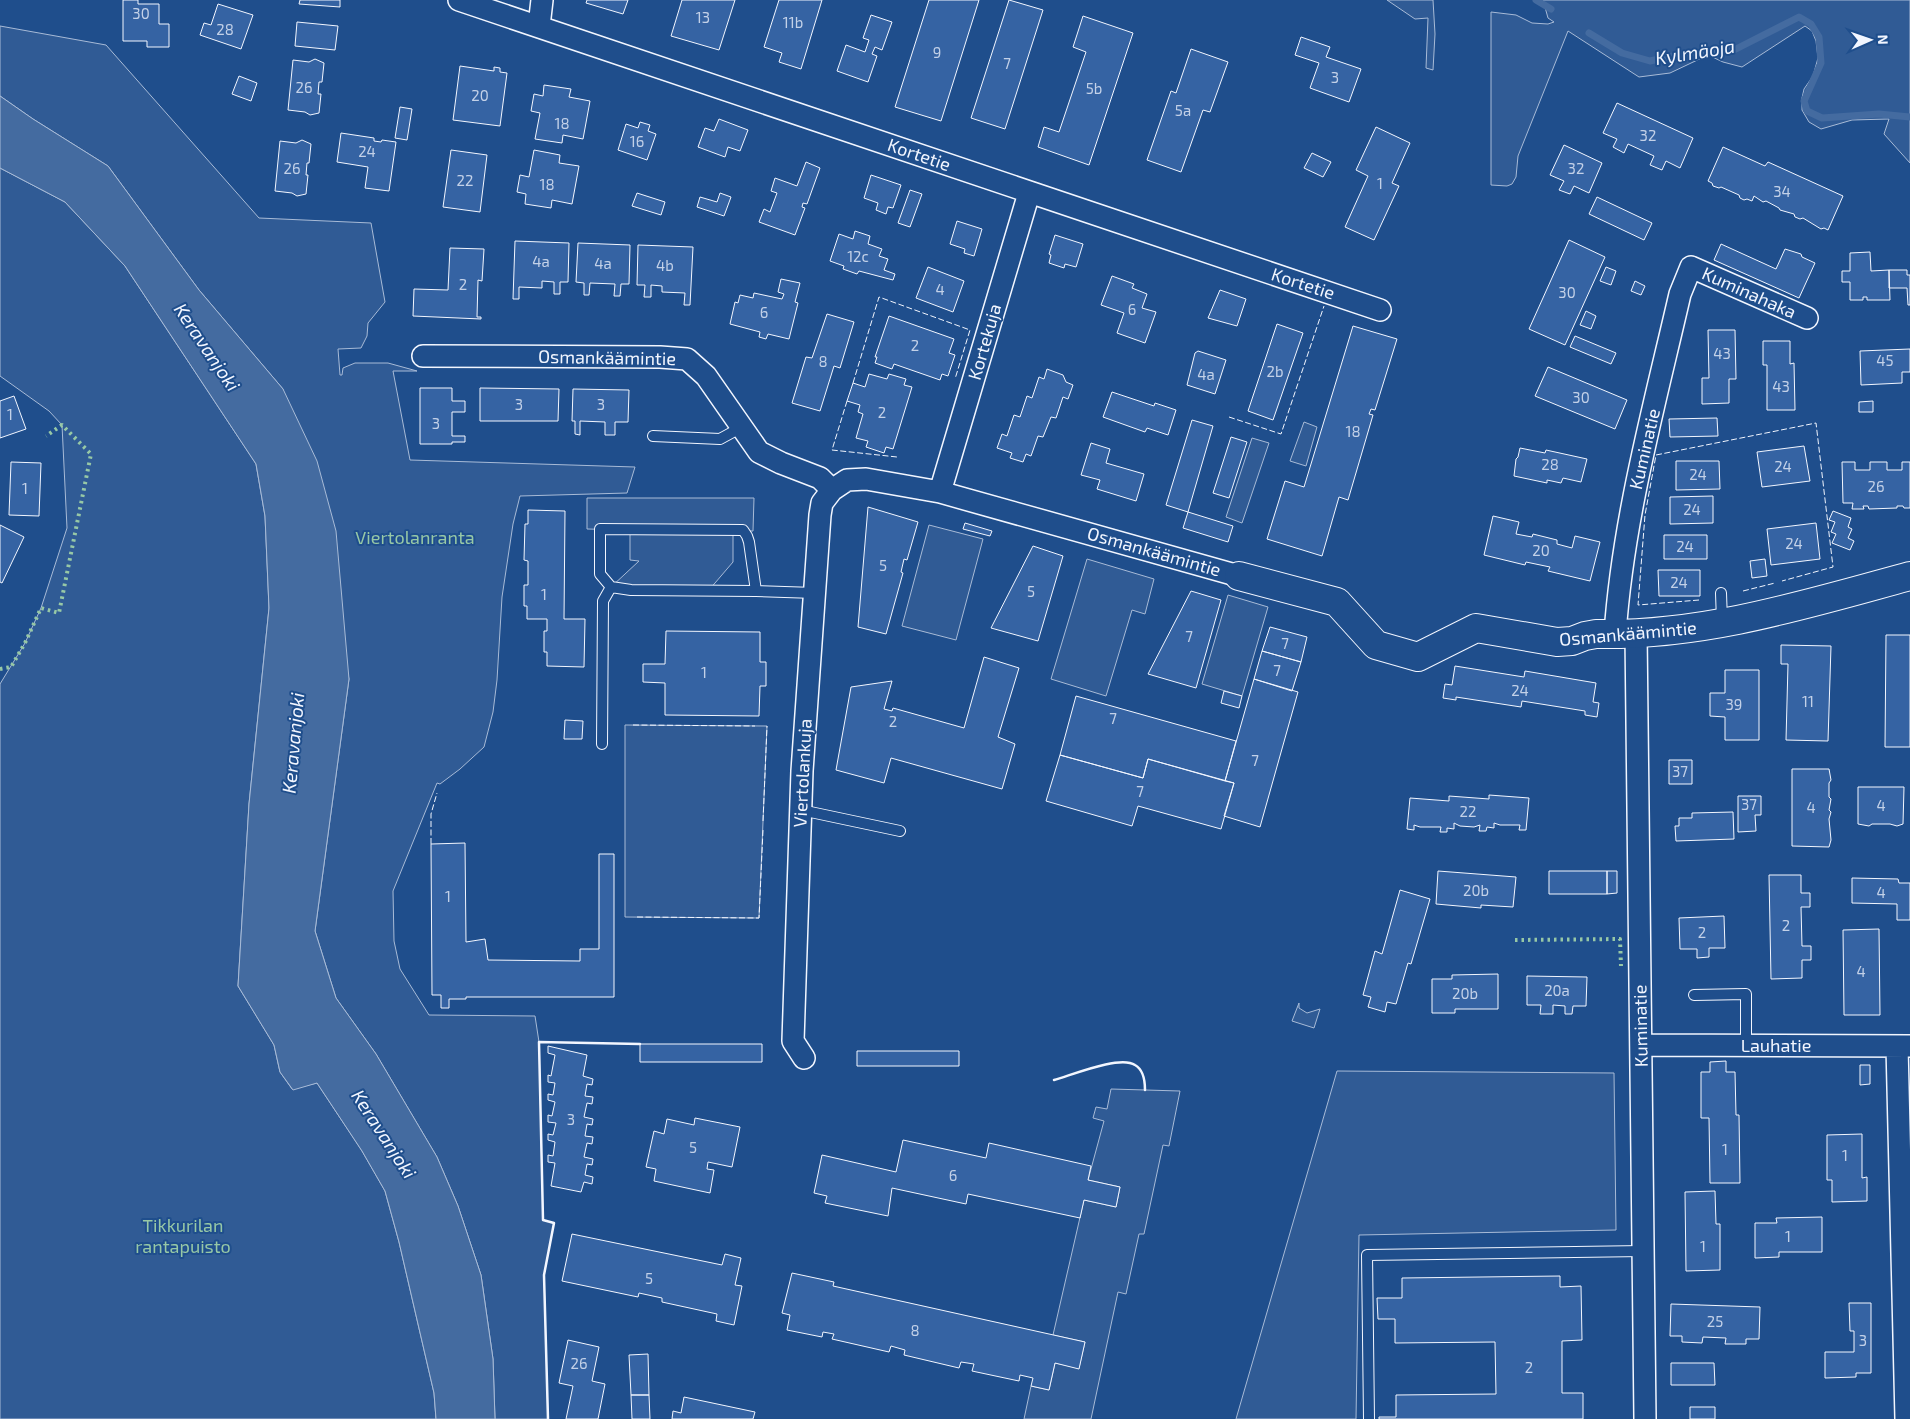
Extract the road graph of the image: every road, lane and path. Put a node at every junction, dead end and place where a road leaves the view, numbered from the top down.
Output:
1 (459, 0) edge
2 (542, 0) edge
3 (539, 26) junction
4 (1029, 193) junction
5 (1691, 267) joint
6 (1380, 310) dead end
7 (1806, 318) dead end
8 (423, 356) dead end
9 (742, 427) junction
10 (653, 436) dead end
11 (832, 490) junction
12 (940, 492) junction
13 (1239, 576) joint
14 (1910, 576) edge
15 (612, 587) junction
16 (756, 590) junction
17 (815, 593) junction
18 (1721, 593) dead end
19 (1722, 624) junction
20 (1625, 634) junction
21 (602, 744) dead end
22 (801, 810) junction
23 (900, 831) dead end
24 (1694, 995) dead end
25 (1641, 1045) junction
26 (1746, 1046) junction
27 (1903, 1046) edge
28 (804, 1058) dead end
29 (1643, 1251) junction
30 (1369, 1419) edge
31 (1645, 1419) edge
32 (1906, 1419) edge

1 - 3 street, Kortetie
2 - 3 street
3 - 4 street, Kortetie
4 - 6 street, Kortetie
4 - 12 street, Kortekuja
5 - 7 street, Kuminahaka
5 - 20 street, Kuminatie
8 - 9 street, Osmankäämintie
9 - 10 lane
9 - 11 street, Osmankäämintie
11 - 12 street, Osmankäämintie
11 - 17 street, Viertolankuja
12 - 13 street, Osmankäämintie
13 - 20 street, Osmankäämintie
14 - 19 street, Osmankäämintie
15 - 16 lane
15 - 16 lane
15 - 21 lane
16 - 17 lane
17 - 22 street, Viertolankuja
18 - 19 lane
19 - 20 street, Osmankäämintie
20 - 25 street, Kuminatie
22 - 23 lane
22 - 28 street, Viertolankuja
24 - 26 lane
25 - 26 street, Lauhatie
25 - 29 street, Kuminatie
26 - 27 street, Lauhatie
27 - 32 street
29 - 30 lane
29 - 31 street, Kuminatie

